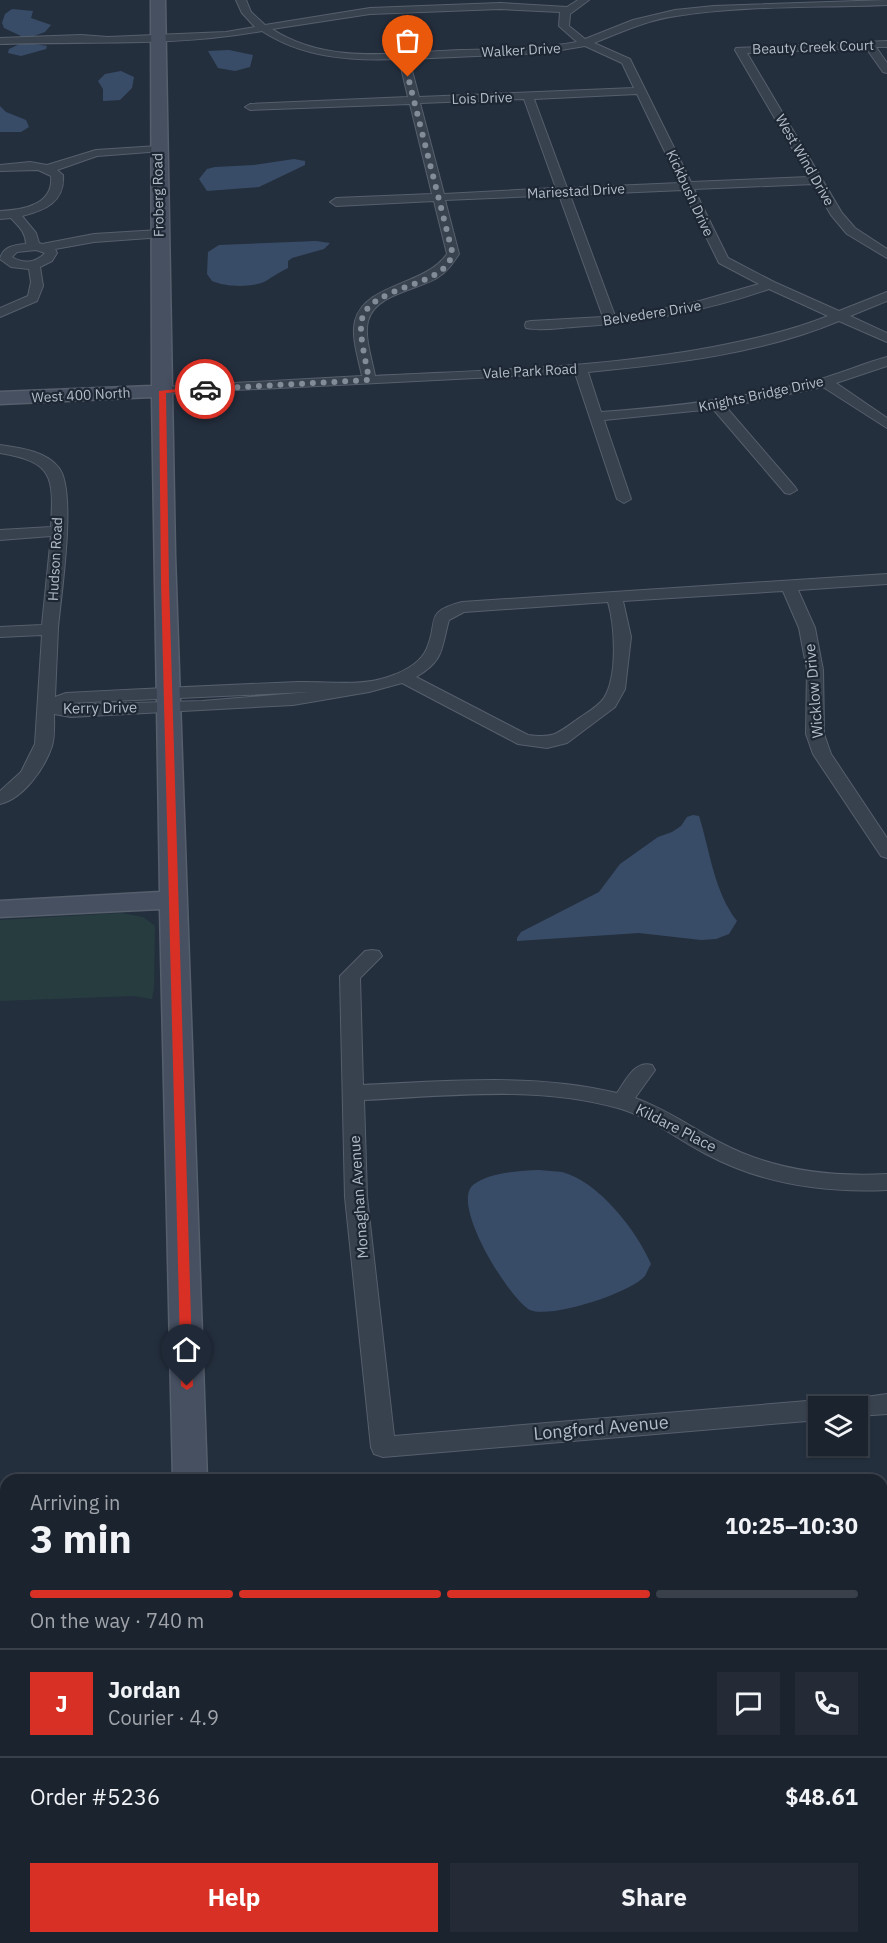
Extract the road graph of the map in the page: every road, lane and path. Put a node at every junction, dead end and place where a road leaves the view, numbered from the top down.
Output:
1 (158, 0) edge
2 (241, 0) edge
3 (584, 0) edge
4 (836, 2) edge
5 (887, 2) edge
6 (568, 10) junction
7 (260, 30) junction
8 (158, 36) junction
9 (0, 41) edge
10 (586, 43) junction
11 (887, 44) edge
12 (869, 45) junction
13 (740, 50) joint
14 (403, 56) junction
15 (887, 70) edge
16 (642, 91) junction
17 (528, 96) junction
18 (414, 100) junction
19 (250, 107) dead end
20 (158, 149) junction
21 (0, 168) edge
22 (48, 169) junction
23 (817, 180) junction
24 (686, 186) junction
25 (563, 191) junction
26 (439, 197) junction
27 (336, 202) dead end
28 (14, 214) junction
29 (0, 215) edge
30 (159, 238) junction
31 (42, 249) junction
32 (887, 254) edge
33 (33, 265) junction
34 (770, 285) junction
35 (887, 296) edge
36 (0, 313) edge
37 (838, 316) junction
38 (610, 320) junction
39 (531, 325) dead end
40 (887, 338) edge
41 (887, 361) edge
42 (580, 369) junction
43 (369, 380) junction
44 (824, 381) junction
45 (162, 391) junction
46 (0, 398) edge
47 (717, 405) junction
48 (597, 416) junction
49 (887, 424) edge
50 (0, 449) edge
51 (790, 490) dead end
52 (624, 499) dead end
53 (58, 531) junction
54 (0, 535) edge
55 (887, 579) edge
56 (788, 585) junction
57 (614, 596) junction
58 (50, 630) junction
59 (0, 632) edge
60 (403, 677) junction
61 (170, 700) junction
62 (47, 707) junction
63 (0, 799) edge
64 (887, 852) edge
65 (174, 900) junction
66 (0, 909) edge
67 (372, 956) dead end
68 (645, 1070) dead end
69 (353, 1093) junction
70 (622, 1101) junction
71 (887, 1182) edge
72 (886, 1406) edge
73 (868, 1407) edge
74 (808, 1411) edge
75 (383, 1447) joint
76 (190, 1474) edge

1 - 8 street, Froberg Road
2 - 7 street, Walker Drive
3 - 6 street
4 - 5 street, Walker Drive
4 - 10 street, Walker Drive
6 - 7 street
6 - 10 street, Kickbush Drive
7 - 8 street
7 - 14 street, Walker Drive
8 - 9 street
8 - 20 street, Froberg Road
10 - 14 street, Walker Drive
10 - 16 street, Kickbush Drive
11 - 12 street, Beauty Creek Court
12 - 13 street, Beauty Creek Court
12 - 15 street
13 - 23 street, West Wind Drive
14 - 18 street
16 - 17 street, Lois Drive
16 - 24 street, Kickbush Drive
17 - 18 street, Lois Drive
17 - 25 street
18 - 19 street, Lois Drive
18 - 26 street
20 - 22 street
20 - 30 street, Froberg Road
21 - 22 street
22 - 28 street
23 - 24 street, Mariestad Drive
23 - 32 street, West Wind Drive
24 - 25 street, Mariestad Drive
24 - 34 street, Kickbush Drive
25 - 26 street, Mariestad Drive
25 - 38 street
26 - 27 street, Mariestad Drive
26 - 43 street
28 - 29 street
28 - 31 street
30 - 31 street
30 - 45 street, Froberg Road
31 - 33 street
31 - 33 street
33 - 36 street
34 - 37 street, Kickbush Drive
34 - 38 street, Belvedere Drive
35 - 37 street, Vale Park Road
37 - 40 street, Kickbush Drive
37 - 42 street, Vale Park Road
38 - 39 street, Belvedere Drive
41 - 44 street, Knights Bridge Drive
42 - 43 street, Vale Park Road
42 - 48 street
43 - 45 street, Vale Park Road
44 - 47 street, Knights Bridge Drive
44 - 49 street
45 - 46 street, West 400 North
45 - 61 street, Froberg Road
47 - 48 street, Knights Bridge Drive
47 - 51 street
48 - 52 street
50 - 53 street, Hudson Road
53 - 54 street
53 - 58 street, Hudson Road
55 - 56 street
56 - 57 street
56 - 64 street, Wicklow Drive
57 - 60 street
57 - 60 street
58 - 59 street
58 - 62 street, Hudson Road
60 - 61 street, Kerry Drive
61 - 62 street, Kerry Drive
61 - 65 street, Froberg Road
62 - 63 street, Hudson Road
65 - 66 street
65 - 76 street, Froberg Road
67 - 69 street, Monaghan Avenue
68 - 70 street
69 - 70 street, Kildare Place
69 - 75 street, Monaghan Avenue
70 - 71 street, Kildare Place
72 - 73 street
74 - 75 street, Longford Avenue

